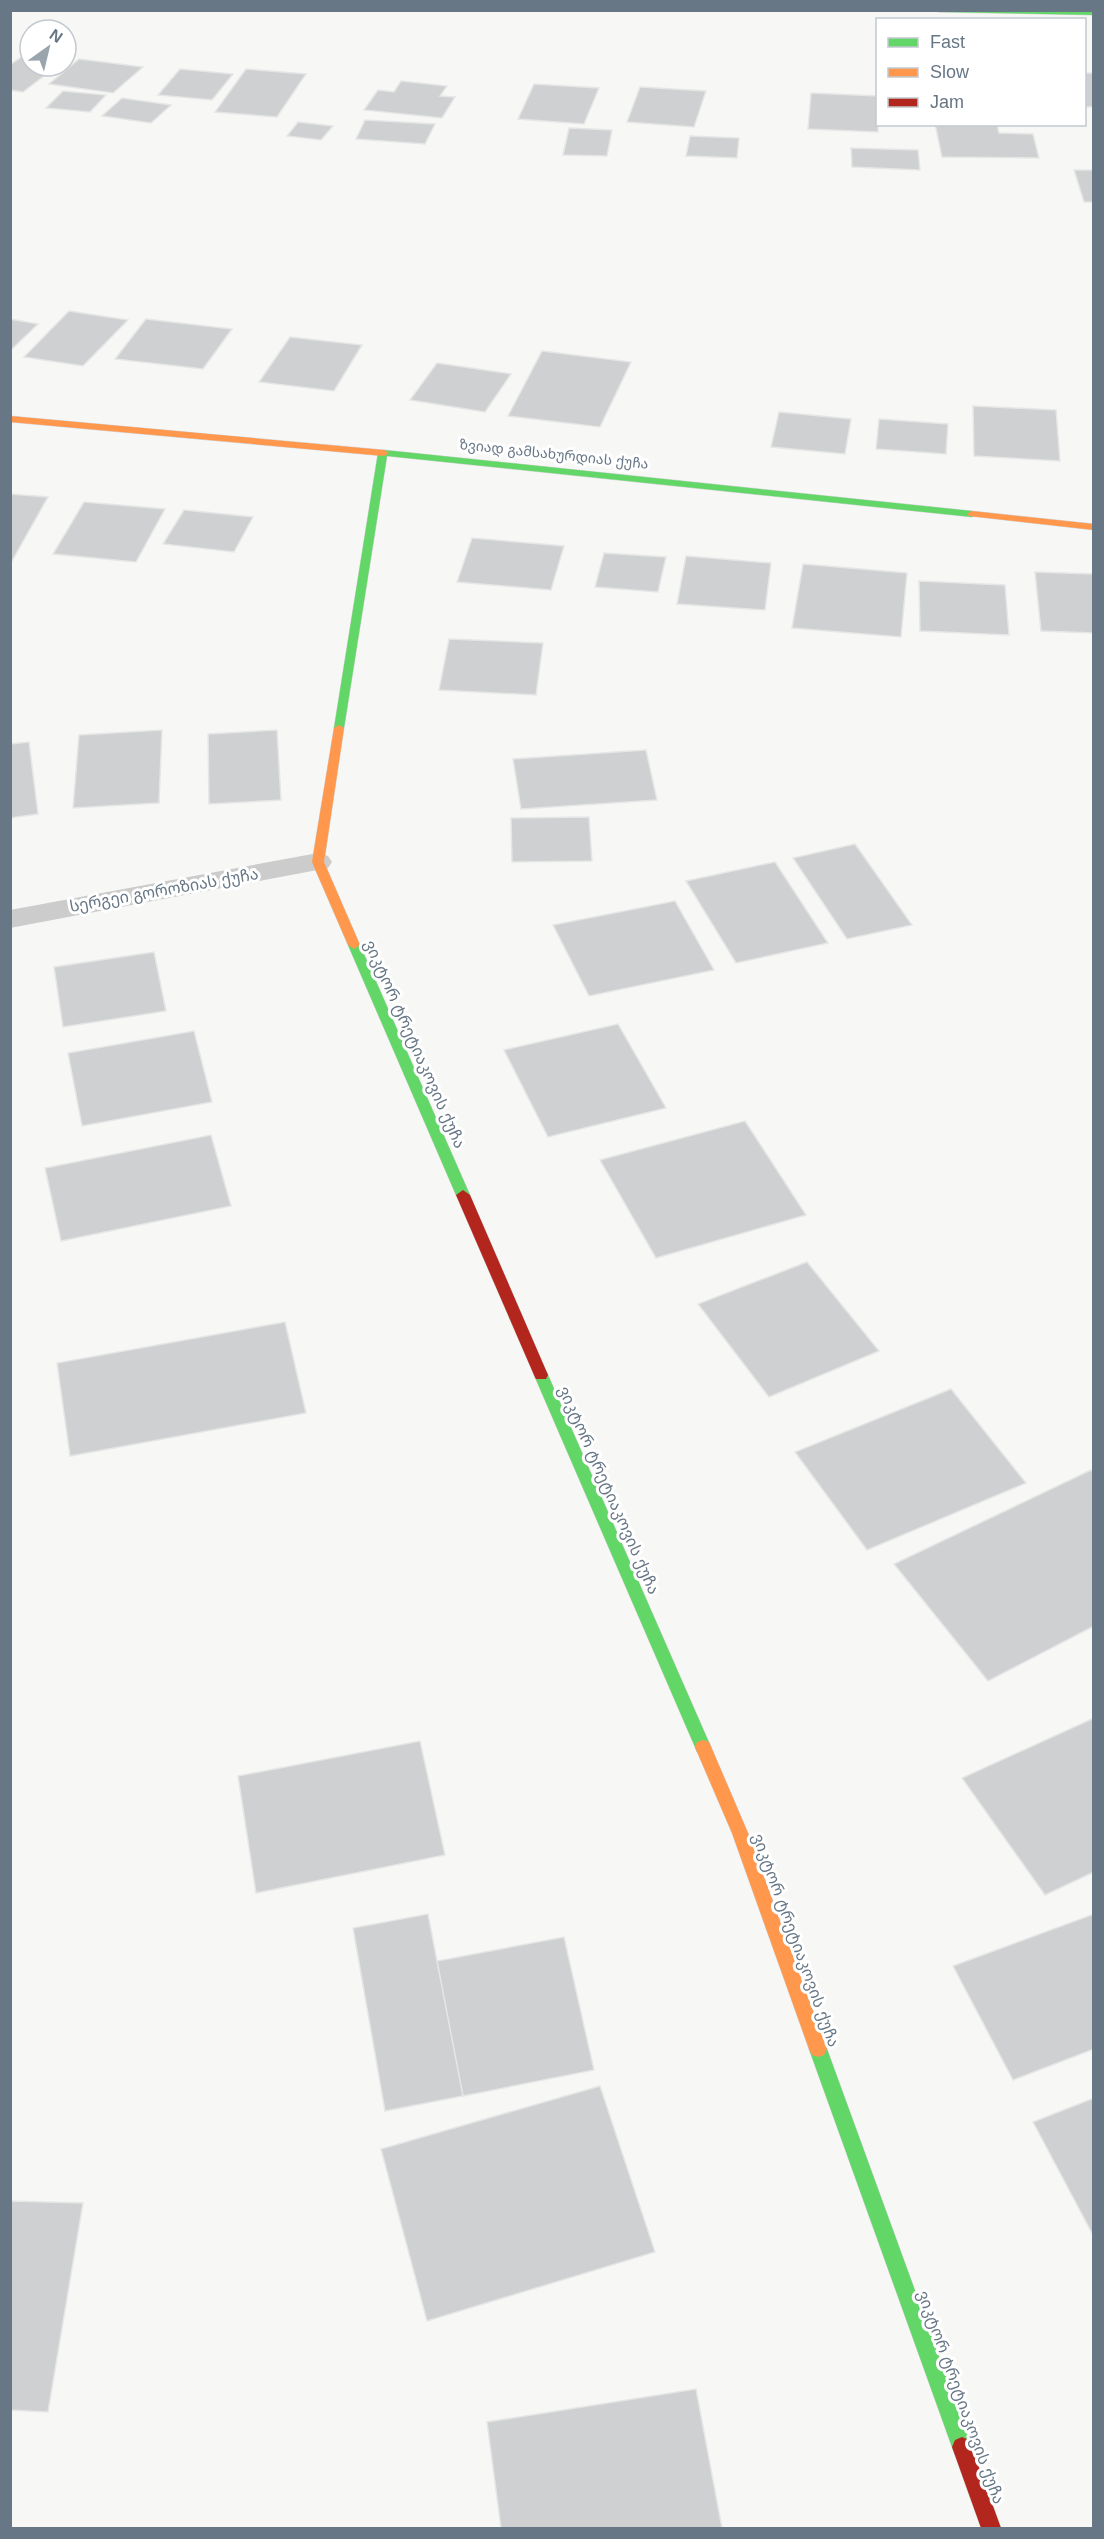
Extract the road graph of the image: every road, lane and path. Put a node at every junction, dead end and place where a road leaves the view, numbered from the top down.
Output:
1 (938, 10) edge
2 (1094, 13) edge
3 (10, 419) edge
4 (382, 453) junction
5 (1094, 527) edge
6 (318, 862) junction
7 (10, 919) edge
8 (991, 2529) edge

1 - 2 street
3 - 4 street, ზვიად გამსახურდიას ქუჩა
4 - 5 street, ზვიად გამსახურდიას ქუჩა
4 - 6 street
6 - 7 street, სერგეი გოროზიას ქუჩა
6 - 8 street, ვიკტორ ტრეტიაკოვის ქუჩა

